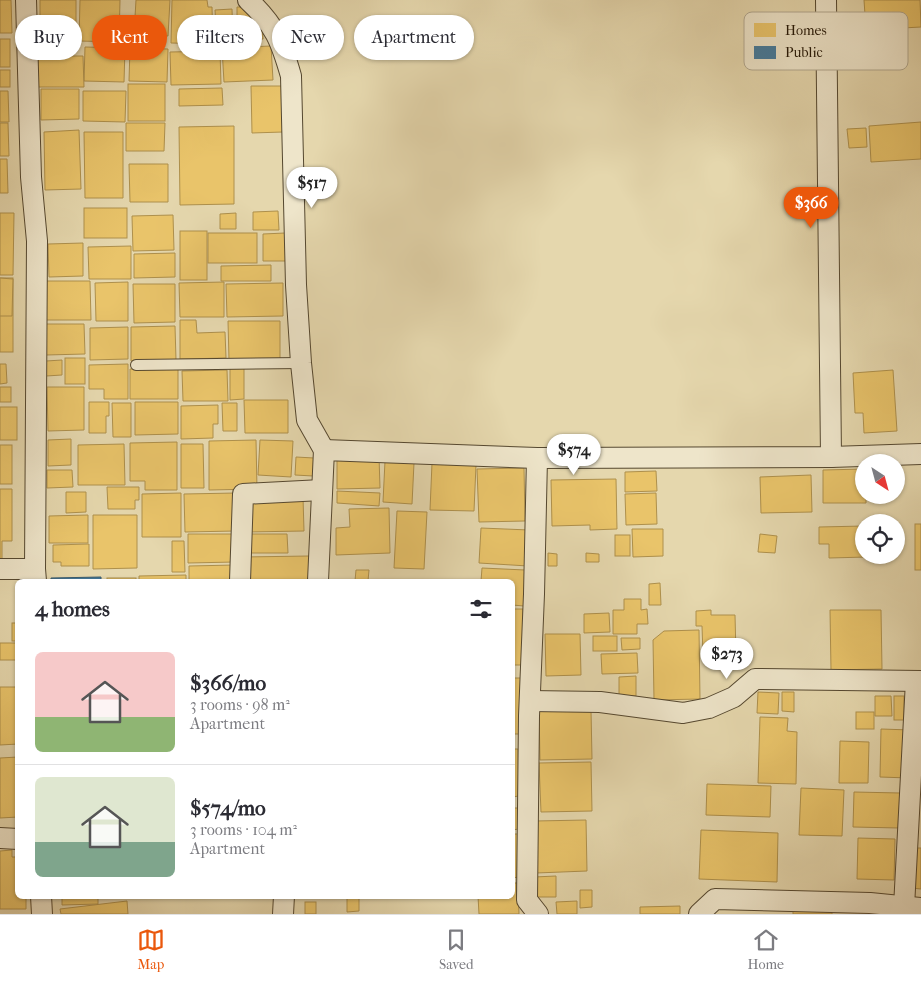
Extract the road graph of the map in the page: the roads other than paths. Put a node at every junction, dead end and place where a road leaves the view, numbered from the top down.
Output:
1 (26, 0) edge
2 (248, 0) edge
3 (827, 70) edge
4 (301, 363) junction
5 (136, 365) dead end
6 (324, 450) junction
7 (921, 454) edge
8 (831, 457) junction
9 (537, 458) junction
10 (322, 490) junction
11 (0, 569) edge
12 (36, 575) edge
13 (240, 579) edge
14 (318, 579) edge
15 (919, 681) edge
16 (530, 701) junction
17 (0, 838) edge
18 (15, 839) edge
19 (41, 899) edge
20 (284, 899) edge
21 (913, 908) edge
22 (42, 914) edge
23 (283, 914) edge
24 (538, 914) edge
25 (699, 914) edge

1 - 12 street
2 - 4 street
3 - 8 street
4 - 5 lane
4 - 6 street
6 - 9 street
6 - 10 street
7 - 8 street
8 - 9 street
9 - 16 street
10 - 13 street
10 - 14 street
11 - 12 street
15 - 16 street
15 - 21 street
16 - 24 street
17 - 18 street
19 - 22 street
20 - 23 street
21 - 25 street

